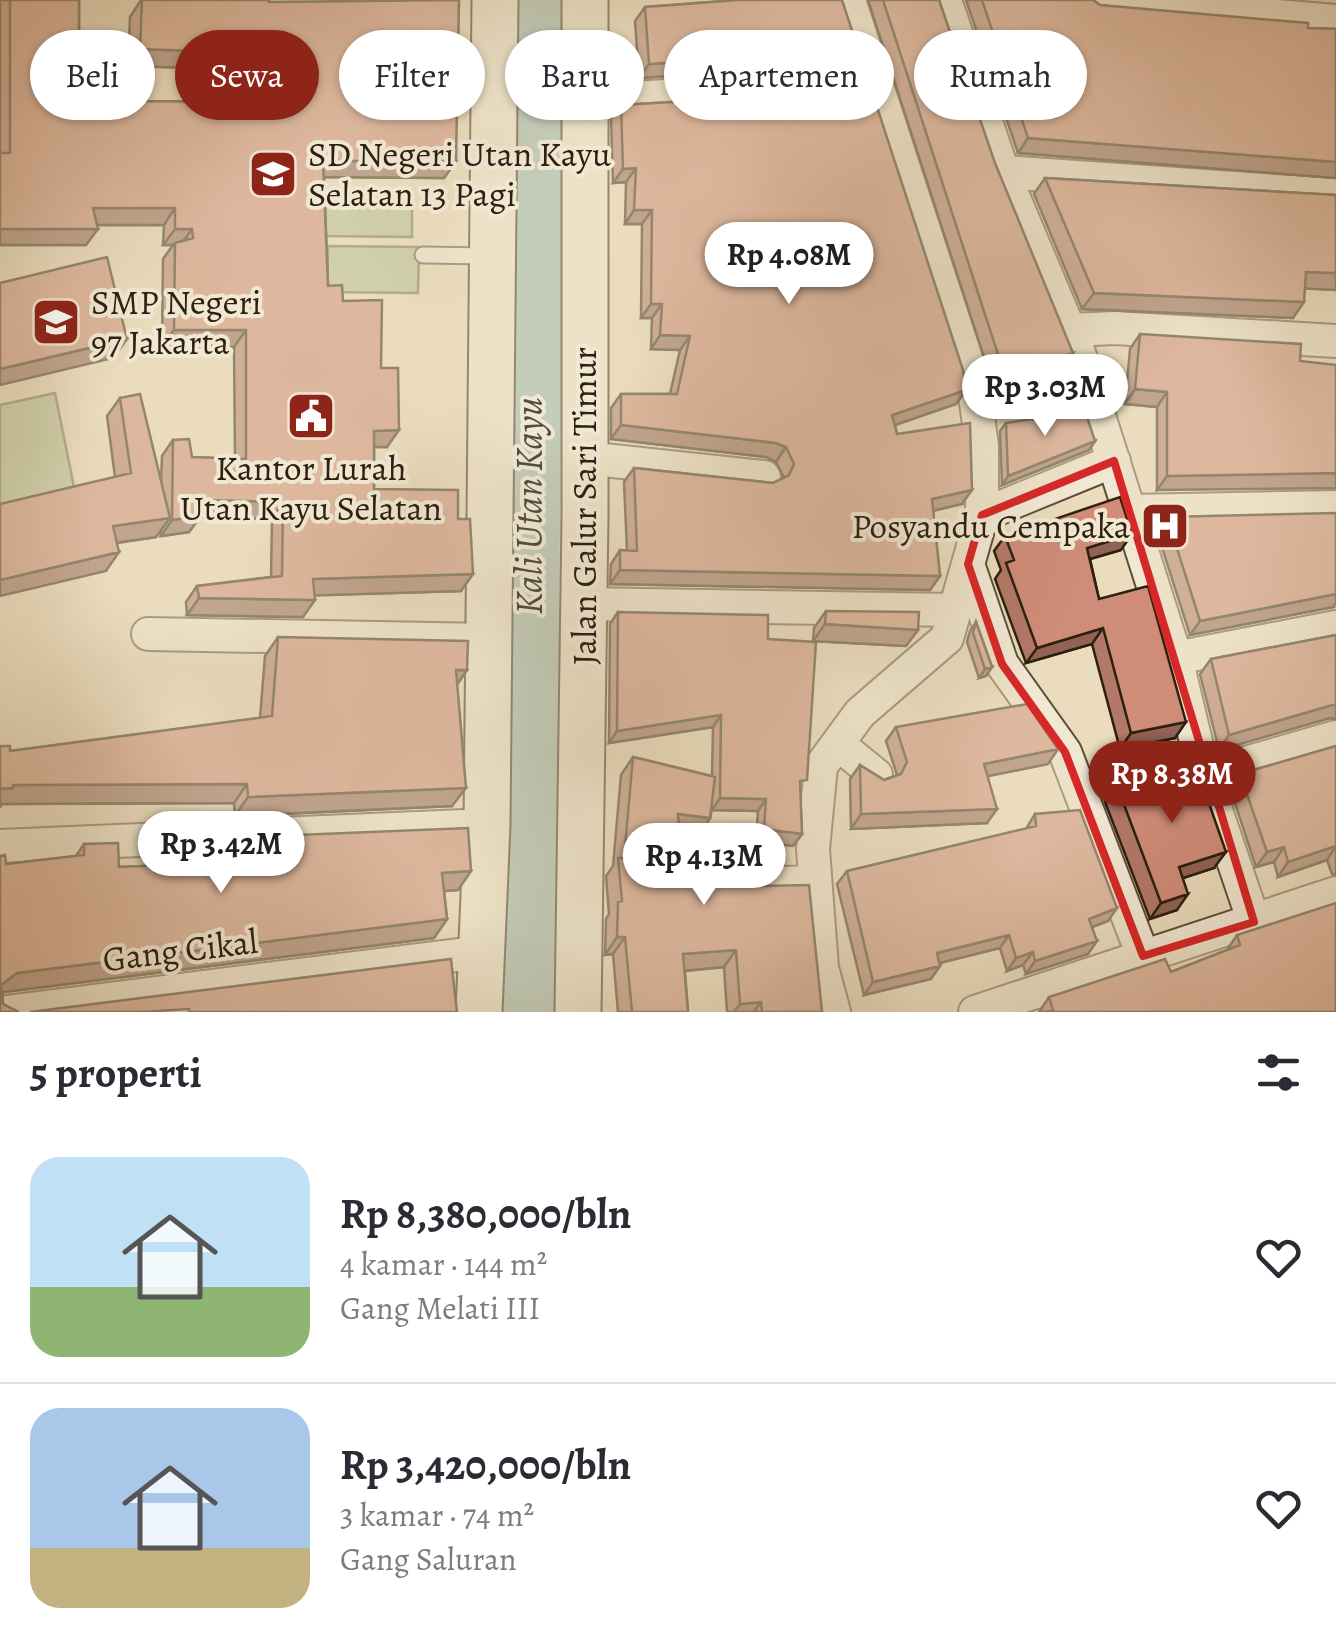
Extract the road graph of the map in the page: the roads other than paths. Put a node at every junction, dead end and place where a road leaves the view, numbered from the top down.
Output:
1 (495, 0) edge
2 (585, 0) edge
3 (849, 0) edge
4 (945, 0) edge
5 (1092, 0) edge
6 (1336, 21) edge
7 (585, 30) edge
8 (585, 120) edge
9 (1003, 172) junction
10 (1336, 195) edge
11 (423, 255) dead end
12 (492, 256) junction
13 (1069, 330) junction
14 (1336, 341) edge
15 (585, 458) junction
16 (1114, 461) junction
17 (764, 477) edge
18 (1336, 507) edge
19 (1130, 511) junction
20 (982, 514) junction
21 (968, 564) junction
22 (584, 604) junction
23 (955, 610) junction
24 (1336, 627) edge
25 (148, 634) dead end
26 (488, 640) junction
27 (1176, 658) junction
28 (1336, 737) edge
29 (838, 744) junction
30 (876, 775) edge
31 (1204, 775) junction
32 (486, 825) junction
33 (0, 846) edge
34 (816, 882) junction
35 (745, 884) edge
36 (1336, 893) edge
37 (1254, 922) junction
38 (482, 952) junction
39 (1143, 956) junction
40 (6, 1012) edge
41 (479, 1012) edge
42 (578, 1012) edge
43 (834, 1012) edge
44 (975, 1012) edge

1 - 12 street
2 - 7 street, Jalan Galur Sari Timur
3 - 20 street
4 - 9 street
5 - 6 street
8 - 15 street, Jalan Galur Sari Timur
9 - 10 street
9 - 13 street
11 - 12 lane
12 - 26 street
13 - 14 street
13 - 16 street
15 - 17 street
15 - 22 street, Jalan Galur Sari Timur
16 - 19 street
16 - 20 street
18 - 19 street
19 - 27 street
20 - 21 street
21 - 23 street
21 - 39 street
22 - 23 street
22 - 42 street, Jalan Galur Sari Timur
23 - 29 street
24 - 27 street
25 - 26 street
26 - 32 street
27 - 31 street
28 - 31 street
29 - 30 street
29 - 34 street
31 - 37 street
32 - 33 street
32 - 38 street
34 - 35 street
34 - 43 street
36 - 37 street
37 - 39 street
38 - 40 street, Gang Cikal
38 - 41 street
39 - 44 street

